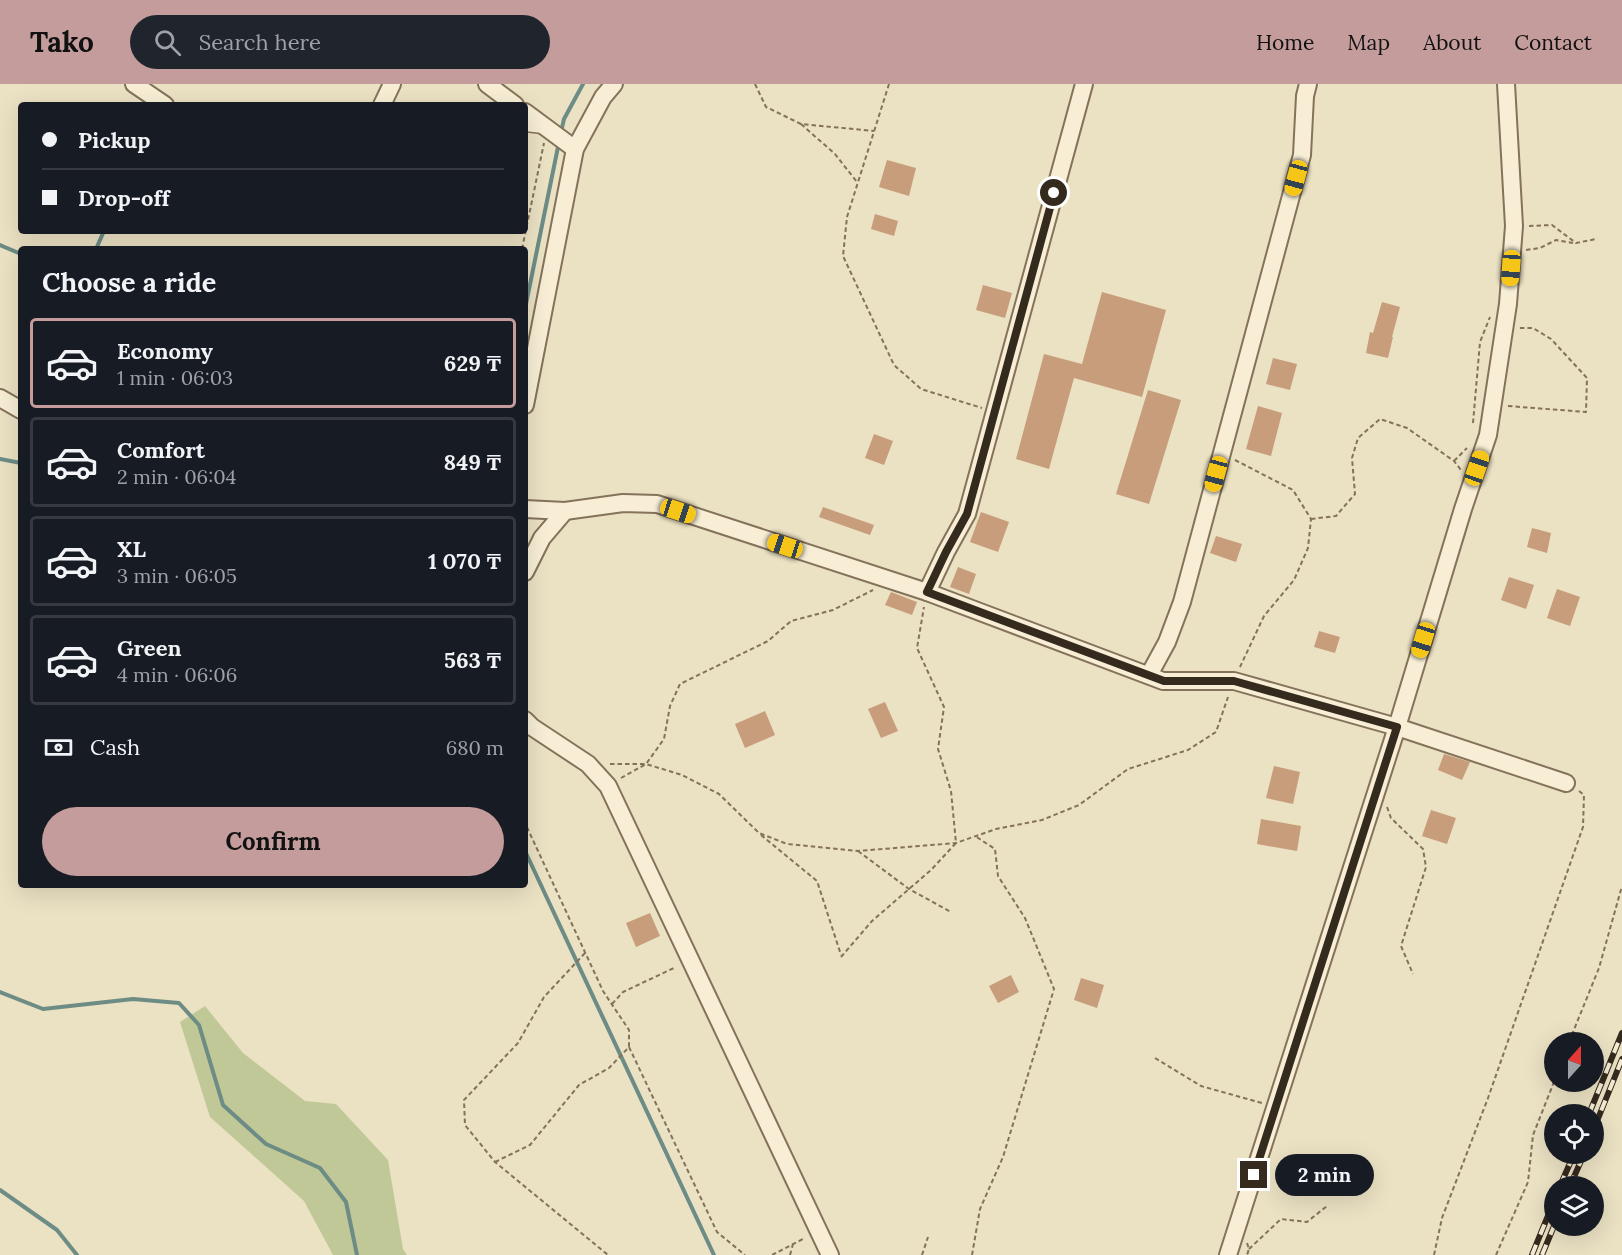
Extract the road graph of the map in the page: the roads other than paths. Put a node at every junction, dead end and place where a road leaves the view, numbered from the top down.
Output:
1 (134, 84) edge
2 (392, 84) edge
3 (487, 84) edge
4 (614, 84) edge
5 (1084, 84) edge
6 (1308, 84) edge
7 (1506, 84) edge
8 (161, 102) edge
9 (383, 102) edge
10 (511, 102) edge
11 (528, 114) edge
12 (528, 128) edge
13 (547, 129) junction
14 (575, 149) junction
15 (528, 390) edge
16 (0, 398) edge
17 (18, 408) edge
18 (528, 509) edge
19 (565, 511) junction
20 (528, 566) edge
21 (927, 592) junction
22 (1149, 675) junction
23 (528, 723) edge
24 (1397, 727) junction
25 (1566, 783) road end
26 (830, 1255) edge
27 (1228, 1255) edge

1 - 8 street
2 - 9 street
3 - 10 street
4 - 14 street
5 - 21 street
6 - 22 street
7 - 24 street
11 - 13 street
12 - 13 lane
13 - 14 street
14 - 15 street
16 - 17 street
18 - 19 street
19 - 20 street
19 - 21 street
21 - 22 street
22 - 24 street
23 - 26 street
24 - 25 street
24 - 27 street

